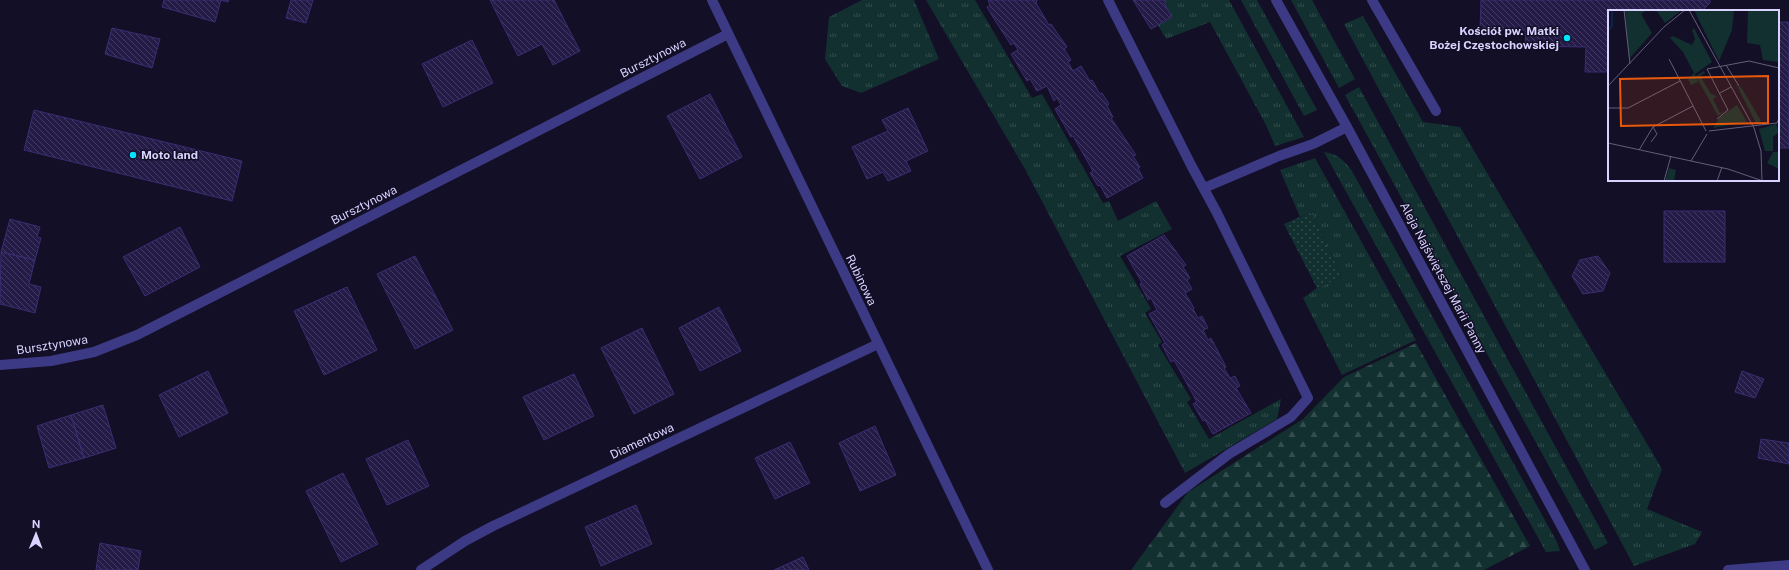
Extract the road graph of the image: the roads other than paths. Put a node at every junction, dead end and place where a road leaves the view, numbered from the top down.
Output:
1 (712, 0) edge
2 (1108, 0) edge
3 (1276, 0) edge
4 (1372, 0) edge
5 (728, 34) junction
6 (1436, 111) dead end
7 (1347, 127) junction
8 (1204, 188) junction
9 (878, 344) junction
10 (0, 365) edge
11 (1165, 504) dead end
12 (1789, 565) edge
13 (421, 570) edge
14 (988, 570) edge
15 (1585, 570) edge
16 (1728, 570) edge

1 - 5 street, Rubinowa
2 - 8 street
3 - 7 street, Aleja Najświętszej Marii Panny
4 - 6 street
5 - 9 street, Rubinowa
5 - 10 street, Bursztynowa
7 - 8 street
7 - 15 street, Aleja Najświętszej Marii Panny
8 - 11 street
9 - 13 street, Diamentowa
9 - 14 street, Rubinowa
12 - 16 street

